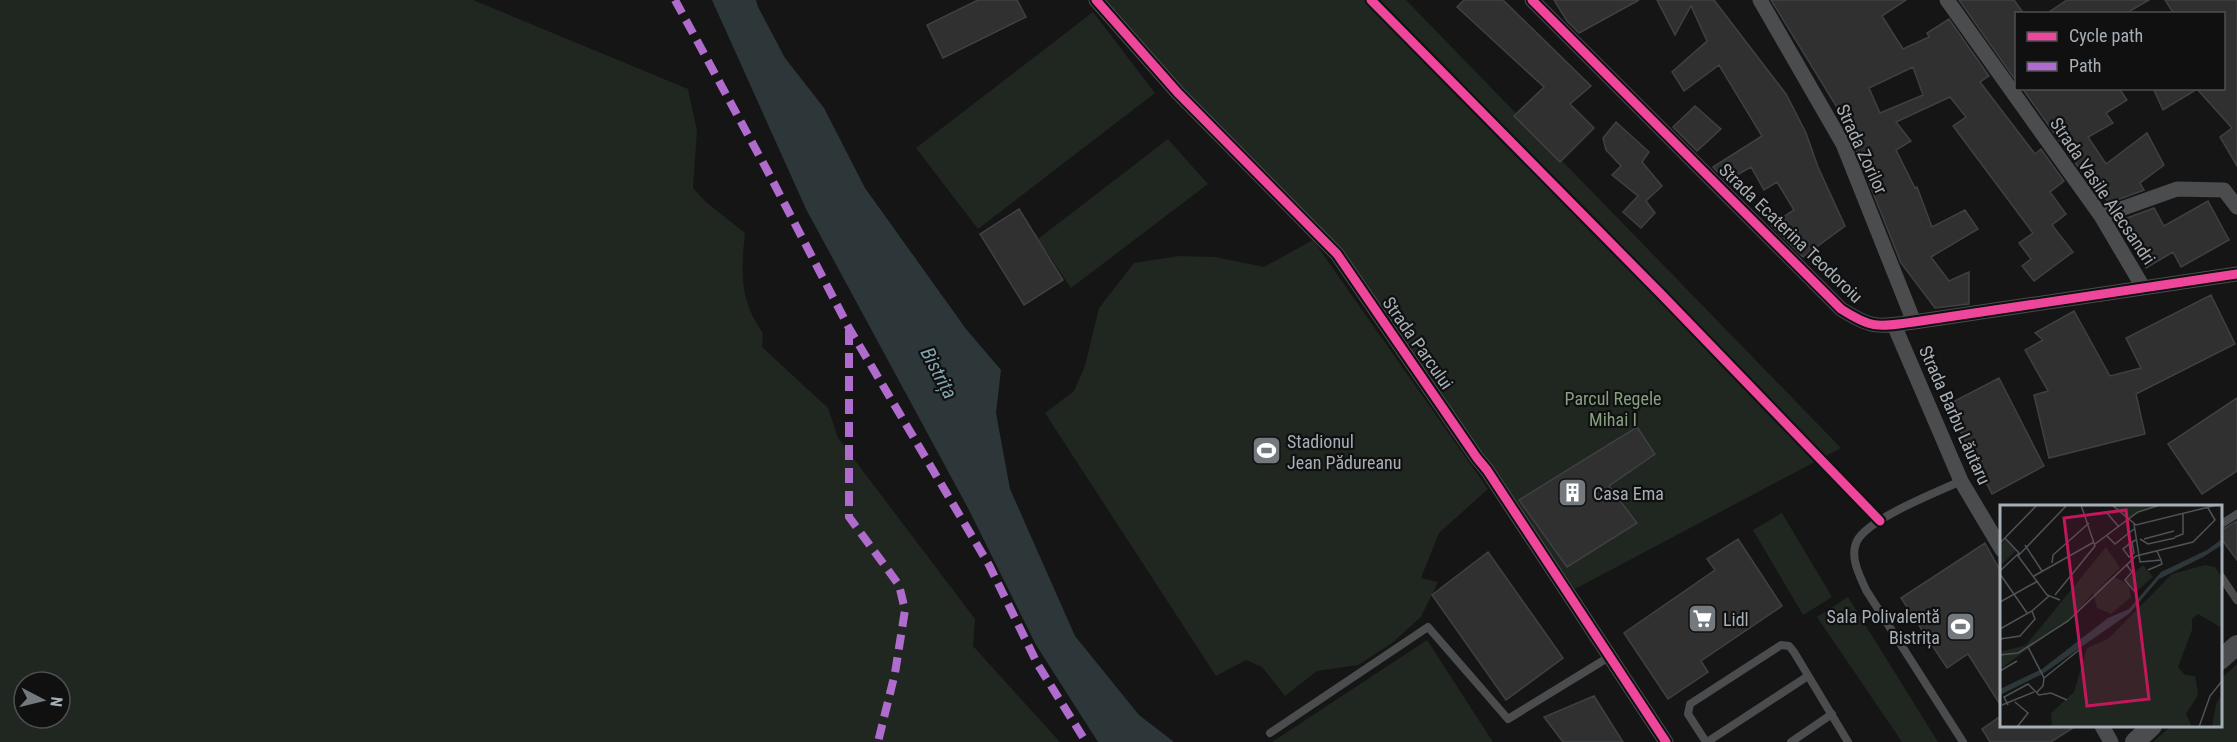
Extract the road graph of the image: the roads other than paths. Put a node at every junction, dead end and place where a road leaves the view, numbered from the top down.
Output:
1 (1532, 0) edge
2 (1760, 0) edge
3 (1947, 0) edge
4 (1100, 4) edge
5 (2237, 207) edge
6 (2101, 216) junction
7 (2237, 273) edge
8 (2143, 287) junction
9 (1914, 322) junction
10 (1894, 325) junction
11 (1961, 481) junction
12 (2237, 514) edge
13 (2222, 524) edge
14 (2000, 548) edge
15 (2222, 578) edge
16 (2237, 600) edge
17 (2237, 645) edge
18 (1610, 657) junction
19 (2222, 658) edge
20 (1808, 675) junction
21 (1832, 714) junction
22 (2103, 727) edge
23 (2151, 727) edge
24 (1270, 733) dead end
25 (1666, 742) edge
26 (1707, 742) edge
27 (1791, 742) edge
28 (1848, 742) edge
29 (1963, 742) edge
30 (2111, 742) edge
31 (2135, 742) edge

1 - 10 street, Strada Ecaterina Teodoroiu
2 - 9 street, Strada Zorilor
3 - 6 street, Strada Vasile Alecsandri
4 - 18 street, Strada Parcului
5 - 6 street
6 - 8 street, Strada Vasile Alecsandri
7 - 8 street, Strada Ecaterina Teodoroiu
8 - 9 street, Strada Ecaterina Teodoroiu
9 - 10 street, Strada Ecaterina Teodoroiu
10 - 11 street, Strada Barbu Lăutaru
11 - 14 street, Strada Barbu Lăutaru
11 - 29 lane
12 - 13 lane
15 - 16 lane
17 - 19 street
18 - 24 lane
18 - 25 street, Strada Parcului
20 - 21 lane
20 - 26 lane
20 - 26 lane
21 - 27 lane
21 - 28 lane
22 - 30 street
23 - 31 street

